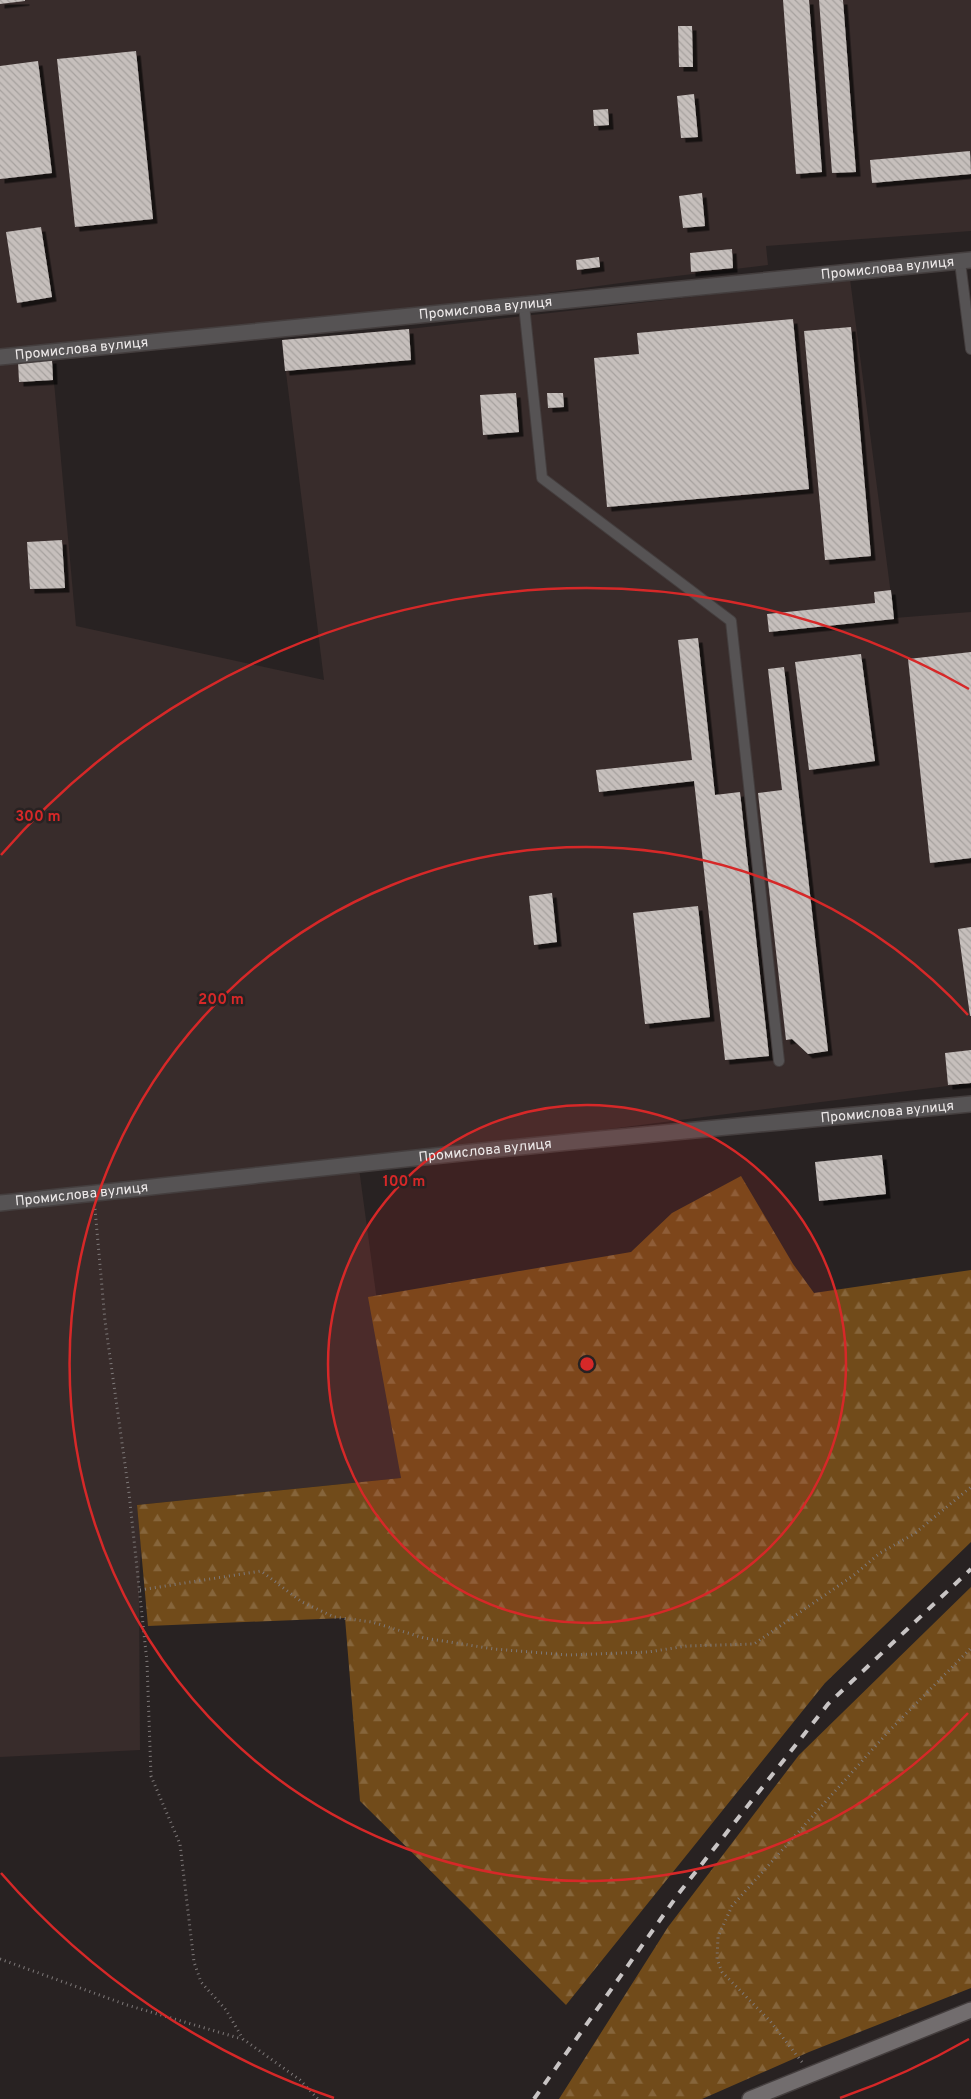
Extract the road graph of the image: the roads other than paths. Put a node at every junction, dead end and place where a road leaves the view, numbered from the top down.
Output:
1 (965, 261) edge
2 (524, 305) junction
3 (971, 349) edge
4 (0, 356) edge
5 (779, 1061) dead end
6 (971, 1104) edge
7 (0, 1202) edge
8 (971, 2010) edge
9 (750, 2099) edge

1 - 2 street, Промислова вулиця
1 - 3 lane
2 - 4 street, Промислова вулиця
2 - 5 lane
6 - 7 street, Промислова вулиця
8 - 9 main road

